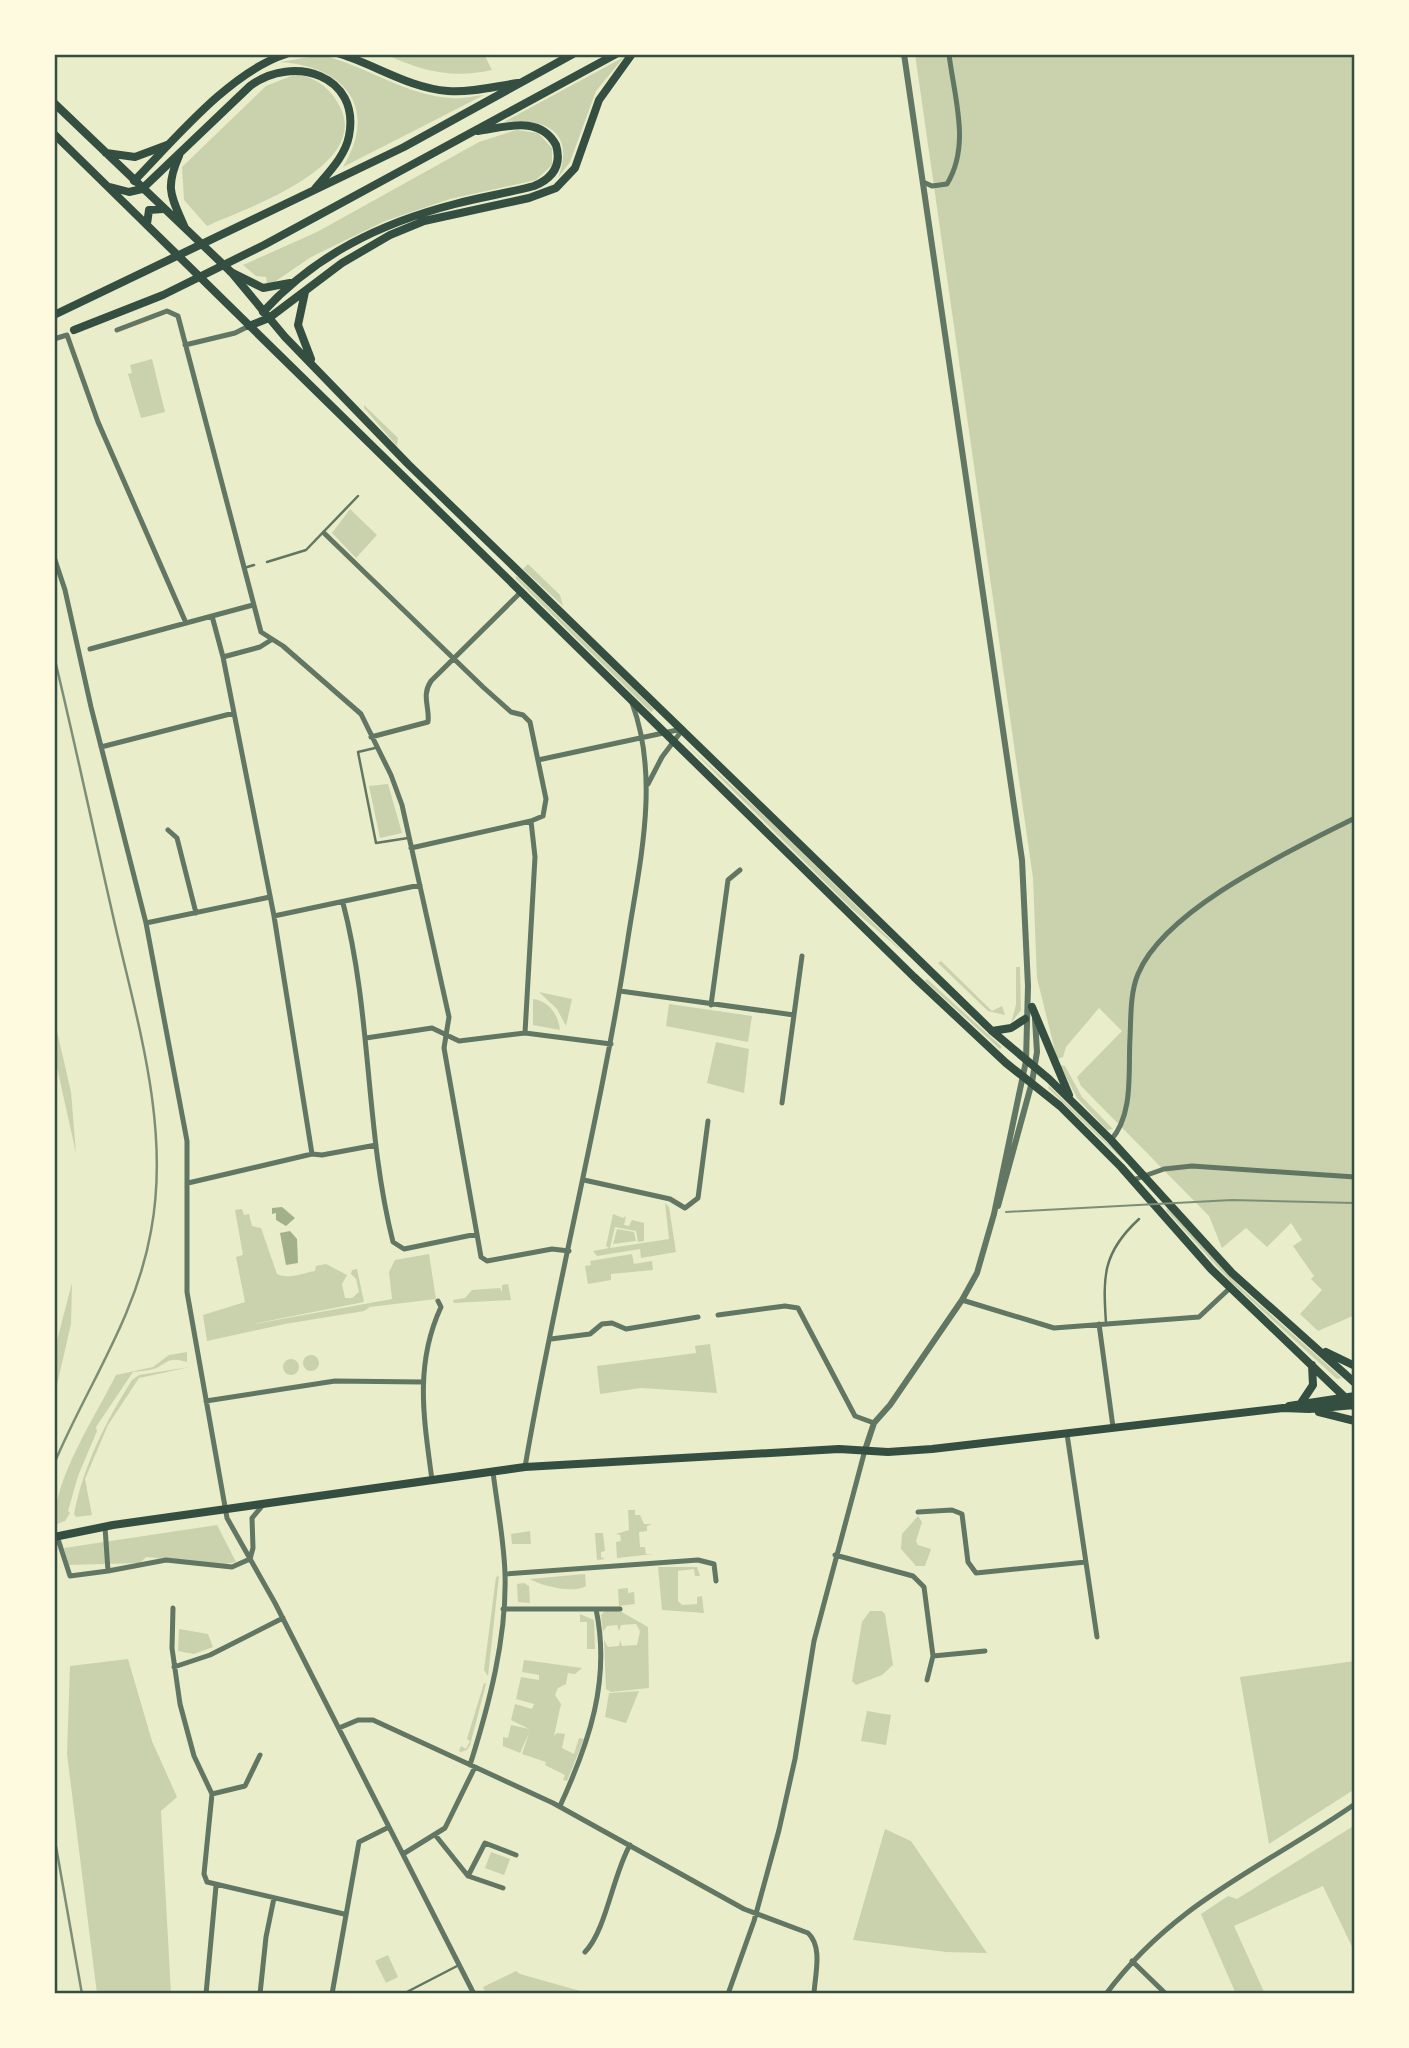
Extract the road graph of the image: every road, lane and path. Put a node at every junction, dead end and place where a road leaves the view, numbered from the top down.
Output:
1 (286, 54) edge
2 (340, 54) edge
3 (573, 54) edge
4 (615, 54) edge
5 (632, 54) edge
6 (905, 54) edge
7 (949, 54) edge
8 (525, 82) junction
9 (54, 103) edge
10 (472, 132) junction
11 (54, 134) edge
12 (167, 145) junction
13 (105, 153) junction
14 (179, 156) junction
15 (134, 181) junction
16 (923, 182) junction
17 (110, 187) junction
18 (142, 189) junction
19 (129, 191) junction
20 (311, 193) junction
21 (163, 209) junction
22 (133, 211) junction
23 (147, 224) junction
24 (188, 233) junction
25 (231, 272) junction
26 (290, 283) junction
27 (305, 292) junction
28 (54, 315) edge
29 (266, 315) junction
30 (249, 326) junction
31 (74, 330) dead end
32 (117, 330) dead end
33 (54, 339) edge
34 (185, 345) junction
35 (314, 365) junction
36 (358, 496) dead end
37 (324, 533) junction
38 (54, 556) edge
39 (267, 562) dead end
40 (254, 565) dead end
41 (244, 568) junction
42 (522, 591) junction
43 (253, 605) junction
44 (212, 616) junction
45 (186, 623) junction
46 (271, 640) junction
47 (90, 649) dead end
48 (223, 657) junction
49 (454, 658) junction
50 (629, 695) junction
51 (234, 713) junction
52 (682, 729) junction
53 (665, 733) junction
54 (371, 737) junction
55 (643, 738) junction
56 (674, 742) junction
57 (101, 747) junction
58 (375, 748) junction
59 (538, 760) junction
60 (647, 787) junction
61 (1355, 818) edge
62 (531, 821) junction
63 (167, 830) dead end
64 (409, 838) junction
65 (411, 848) junction
66 (740, 870) dead end
67 (420, 885) junction
68 (270, 897) junction
69 (343, 903) junction
70 (196, 913) junction
71 (274, 916) junction
72 (146, 923) junction
73 (802, 956) dead end
74 (925, 966) junction
75 (914, 976) junction
76 (1028, 986) junction
77 (620, 991) junction
78 (711, 1005) junction
79 (1032, 1007) junction
80 (794, 1015) junction
81 (1025, 1019) junction
82 (992, 1031) junction
83 (525, 1033) junction
84 (446, 1034) junction
85 (366, 1038) junction
86 (611, 1044) junction
87 (1026, 1061) junction
88 (1035, 1068) junction
89 (1024, 1077) junction
90 (1032, 1082) junction
91 (1071, 1101) junction
92 (782, 1103) dead end
93 (708, 1121) dead end
94 (1111, 1140) junction
95 (376, 1144) junction
96 (312, 1154) junction
97 (1145, 1176) junction
98 (1355, 1177) edge
99 (584, 1180) junction
100 (1133, 1180) junction
101 (188, 1183) junction
102 (994, 1214) junction
103 (1139, 1219) dead end
104 (477, 1234) junction
105 (569, 1251) junction
106 (1230, 1288) junction
107 (962, 1300) junction
108 (438, 1301) dead end
109 (718, 1315) dead end
110 (698, 1317) dead end
111 (1103, 1324) junction
112 (1302, 1335) junction
113 (551, 1339) junction
114 (1312, 1365) junction
115 (1355, 1366) edge
116 (422, 1382) junction
117 (1355, 1383) edge
118 (206, 1401) junction
119 (1353, 1402) edge
120 (1301, 1403) junction
121 (1283, 1408) junction
122 (1310, 1409) junction
123 (1355, 1421) edge
124 (874, 1423) junction
125 (1113, 1427) junction
126 (1067, 1434) junction
127 (865, 1450) junction
128 (525, 1467) junction
129 (493, 1472) junction
130 (432, 1480) junction
131 (267, 1504) junction
132 (225, 1511) junction
133 (918, 1512) dead end
134 (105, 1527) junction
135 (55, 1537) edge
136 (835, 1555) junction
137 (250, 1559) junction
138 (1086, 1562) junction
139 (108, 1571) junction
140 (505, 1574) junction
141 (716, 1581) dead end
142 (173, 1608) dead end
143 (503, 1609) junction
144 (596, 1609) junction
145 (620, 1609) dead end
146 (283, 1618) junction
147 (1097, 1637) dead end
148 (985, 1651) dead end
149 (933, 1656) junction
150 (174, 1667) junction
151 (927, 1680) dead end
152 (339, 1728) junction
153 (260, 1755) dead end
154 (472, 1766) junction
155 (212, 1794) junction
156 (1355, 1804) edge
157 (560, 1806) junction
158 (389, 1827) junction
159 (436, 1836) junction
160 (630, 1845) junction
161 (403, 1854) junction
162 (516, 1855) dead end
163 (468, 1875) junction
164 (216, 1886) junction
165 (503, 1888) dead end
166 (274, 1898) junction
167 (756, 1913) junction
168 (344, 1914) junction
169 (585, 1952) dead end
170 (1132, 1961) junction
171 (459, 1965) junction
172 (206, 1994) edge
173 (260, 1994) edge
174 (332, 1994) edge
175 (403, 1994) edge
176 (474, 1994) edge
177 (728, 1994) edge
178 (814, 1994) edge
179 (1106, 1994) edge
180 (1166, 1994) edge

1 - 12 main road
2 - 8 main road
3 - 8 main road
4 - 10 main road
5 - 27 main road
6 - 16 street
7 - 16 street
8 - 20 main road
9 - 13 main road
10 - 26 main road
10 - 31 main road
11 - 17 main road
12 - 13 main road
12 - 15 main road
13 - 15 main road
14 - 18 main road
14 - 20 main road
14 - 24 main road
15 - 18 main road
15 - 19 main road
16 - 76 street
17 - 19 main road
17 - 22 main road
18 - 19 main road
18 - 21 main road
19 - 22 main road
20 - 28 main road
21 - 23 main road
21 - 24 main road
22 - 23 main road
23 - 30 main road
24 - 25 main road
25 - 26 main road
25 - 29 main road
26 - 29 main road
27 - 29 main road
27 - 35 main road
29 - 30 main road
29 - 35 main road
30 - 34 street
30 - 42 main road
32 - 34 street
33 - 45 street
34 - 41 street
35 - 52 main road
36 - 37 lane
37 - 39 lane
37 - 49 street
38 - 57 street
40 - 41 lane
41 - 43 street
42 - 49 street
42 - 50 main road
43 - 44 street
43 - 46 street
44 - 45 street
44 - 48 street
45 - 47 street
46 - 48 street
46 - 54 street
48 - 51 street
49 - 54 street
49 - 59 street
50 - 53 main road
50 - 55 street
51 - 57 street
51 - 68 street
52 - 53 street
52 - 56 street
52 - 74 main road
53 - 55 street
53 - 56 main road
54 - 58 street
55 - 59 street
55 - 60 street
56 - 60 street
56 - 75 main road
57 - 72 street
58 - 64 street
58 - 64 lane
59 - 62 street
60 - 77 street
61 - 94 street
62 - 65 street
62 - 83 street
63 - 70 street
64 - 65 street
65 - 67 street
66 - 78 street
67 - 69 street
67 - 84 street
68 - 70 street
68 - 71 street
69 - 71 street
69 - 85 street
70 - 72 street
71 - 96 street
72 - 101 street
73 - 80 street
74 - 75 main road
74 - 82 main road
75 - 89 main road
76 - 79 street
76 - 81 street
77 - 78 street
77 - 86 street
78 - 80 street
79 - 88 street
79 - 91 main road
80 - 92 street
81 - 82 main road
81 - 87 street
82 - 87 main road
83 - 84 street
83 - 86 street
84 - 85 street
84 - 104 street
85 - 95 street
86 - 99 street
87 - 88 main road
87 - 89 street
88 - 90 street
88 - 91 main road
89 - 90 main road
89 - 102 street
90 - 100 main road
90 - 102 street
91 - 94 main road
93 - 99 street
94 - 97 main road
95 - 96 street
95 - 104 street
96 - 101 street
97 - 98 street
97 - 100 street
97 - 112 main road
99 - 105 street
100 - 106 main road
101 - 118 street
102 - 107 street
103 - 111 lane
104 - 105 street
105 - 113 street
106 - 111 street
106 - 114 main road
107 - 111 street
107 - 124 street
108 - 116 street
109 - 124 street
110 - 113 street
111 - 125 street
112 - 115 main road
112 - 117 main road
113 - 128 street
114 - 119 main road
114 - 120 main road
116 - 118 street
116 - 130 street
118 - 132 street
119 - 120 main road
119 - 122 main road
120 - 121 main road
121 - 122 main road
121 - 125 main road
122 - 123 main road
124 - 127 street
125 - 126 main road
126 - 127 main road
126 - 138 street
127 - 128 main road
127 - 136 street
128 - 129 main road
129 - 130 main road
129 - 140 street
130 - 131 main road
131 - 132 main road
131 - 137 street
132 - 134 main road
132 - 137 street
133 - 138 street
134 - 135 main road
134 - 139 street
135 - 139 street
136 - 149 street
136 - 167 street
137 - 139 street
137 - 146 street
138 - 147 street
140 - 141 street
140 - 143 street
142 - 150 street
143 - 144 street
143 - 154 street
144 - 145 street
144 - 157 street
146 - 150 street
146 - 152 street
148 - 149 street
149 - 151 street
150 - 155 street
152 - 154 street
152 - 158 street
153 - 155 street
154 - 157 street
154 - 159 street
155 - 164 street
156 - 170 street
157 - 160 street
158 - 161 street
158 - 168 street
159 - 161 street
159 - 163 street
160 - 167 street
160 - 169 street
161 - 171 street
162 - 163 street
163 - 165 street
164 - 166 street
164 - 172 street
166 - 168 street
166 - 173 street
167 - 177 street
167 - 178 street
168 - 174 street
170 - 179 street
170 - 180 street
171 - 175 lane
171 - 176 street

